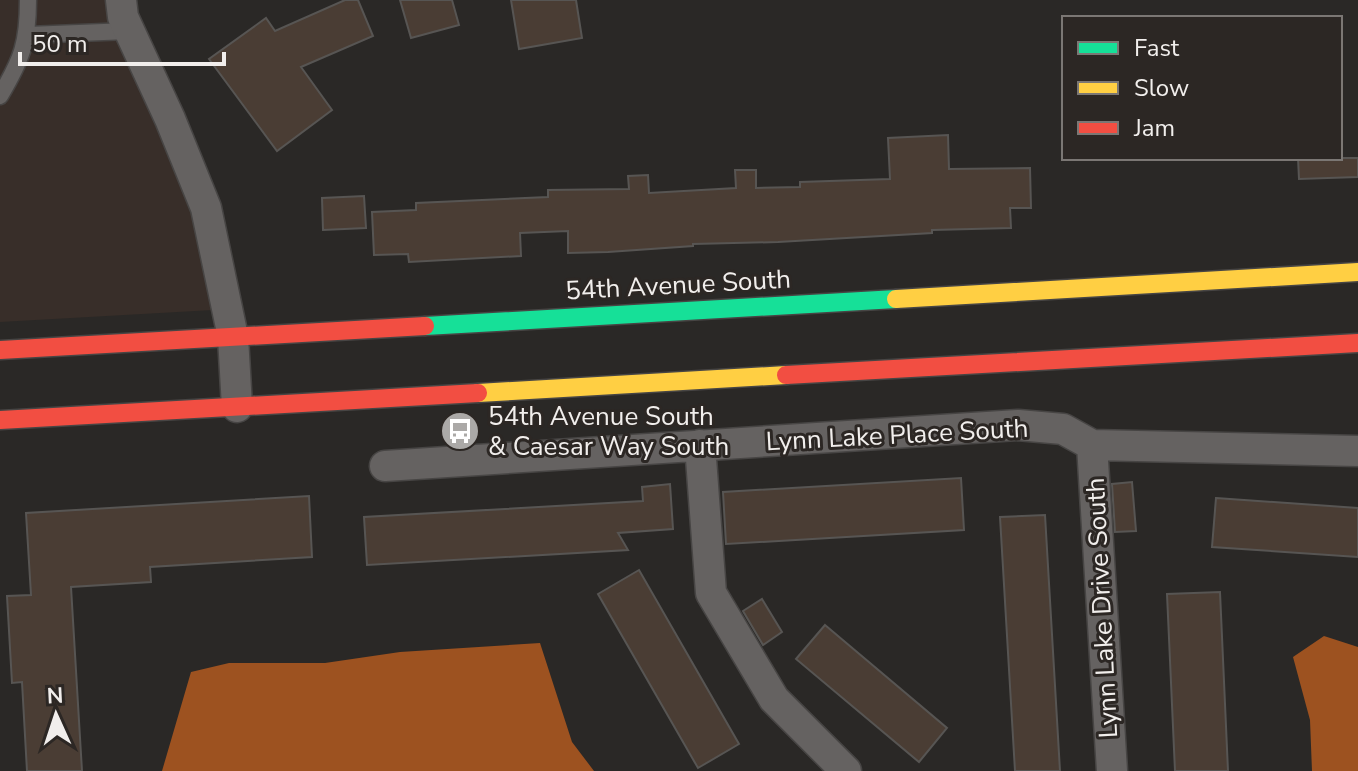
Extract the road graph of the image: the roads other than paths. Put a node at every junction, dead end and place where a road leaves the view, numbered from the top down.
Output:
1 (28, 0) edge
2 (121, 0) edge
3 (129, 31) junction
4 (28, 35) junction
5 (0, 96) edge
6 (1358, 272) edge
7 (233, 337) junction
8 (1358, 343) edge
9 (0, 350) edge
10 (237, 407) junction
11 (0, 420) edge
12 (700, 445) junction
13 (1092, 445) junction
14 (1358, 451) edge
15 (385, 466) dead end
16 (846, 771) edge
17 (1112, 771) edge

1 - 4 lane
2 - 3 street
3 - 4 lane
3 - 7 street
4 - 5 lane
6 - 7 main road, 54th Avenue South
7 - 9 main road, 54th Avenue South
7 - 10 street
8 - 10 main road
10 - 11 main road
12 - 13 street, Lynn Lake Place South
12 - 15 street, Lynn Lake Place South
12 - 16 street
13 - 14 street, Lynn Lake Place South
13 - 17 street, Lynn Lake Drive South

